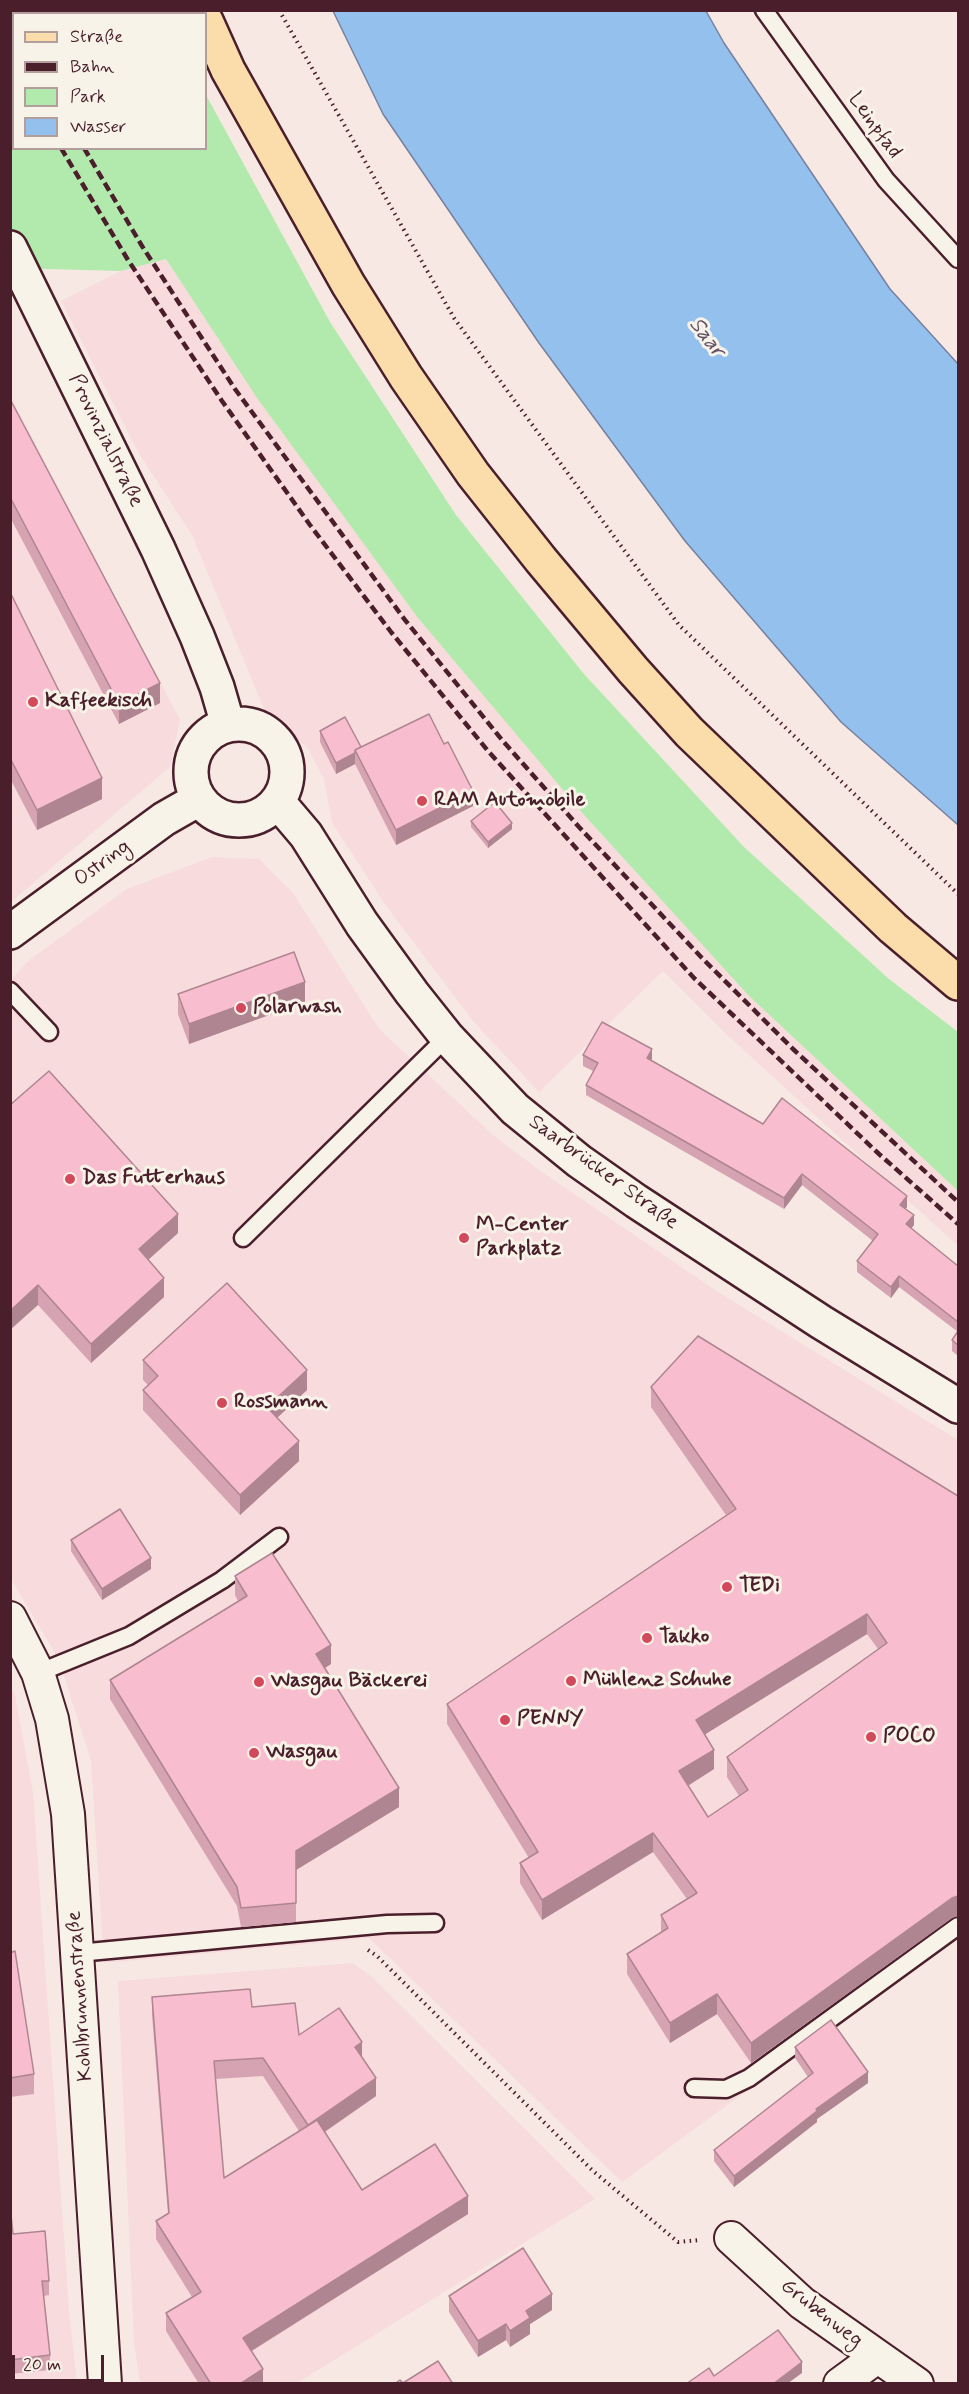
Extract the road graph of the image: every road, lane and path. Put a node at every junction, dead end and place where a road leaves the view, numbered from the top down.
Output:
1 (279, 10) edge
2 (764, 10) edge
3 (207, 23) edge
4 (958, 259) edge
5 (13, 260) edge
6 (228, 725) junction
7 (198, 799) junction
8 (278, 802) junction
9 (958, 894) edge
10 (10, 932) edge
11 (958, 983) edge
12 (10, 991) edge
13 (49, 1032) dead end
14 (447, 1037) junction
15 (243, 1238) dead end
16 (958, 1406) edge
17 (279, 1537) dead end
18 (10, 1618) edge
19 (38, 1673) junction
20 (435, 1923) dead end
21 (958, 1926) edge
22 (361, 1946) dead end
23 (78, 1953) junction
24 (694, 2088) dead end
25 (731, 2238) joint
26 (878, 2357) junction
27 (105, 2384) edge
28 (840, 2384) edge
29 (917, 2384) edge

1 - 9 path
2 - 4 lane, Leinpfad
3 - 11 main road
5 - 6 street, Provinzialstraße
6 - 7 street
6 - 8 street
7 - 8 street
7 - 10 street, Ostring
8 - 14 street, Saarbrücker Straße
12 - 13 lane
14 - 15 lane
14 - 16 street, Saarbrücker Straße
17 - 19 lane
18 - 19 street, Kohlbrunnenstraße
19 - 23 street, Kohlbrunnenstraße
20 - 23 lane
21 - 24 lane
22 - 25 path
23 - 27 street, Kohlbrunnenstraße
25 - 26 street, Grubenweg
26 - 28 street
26 - 29 street, Grubenweg

